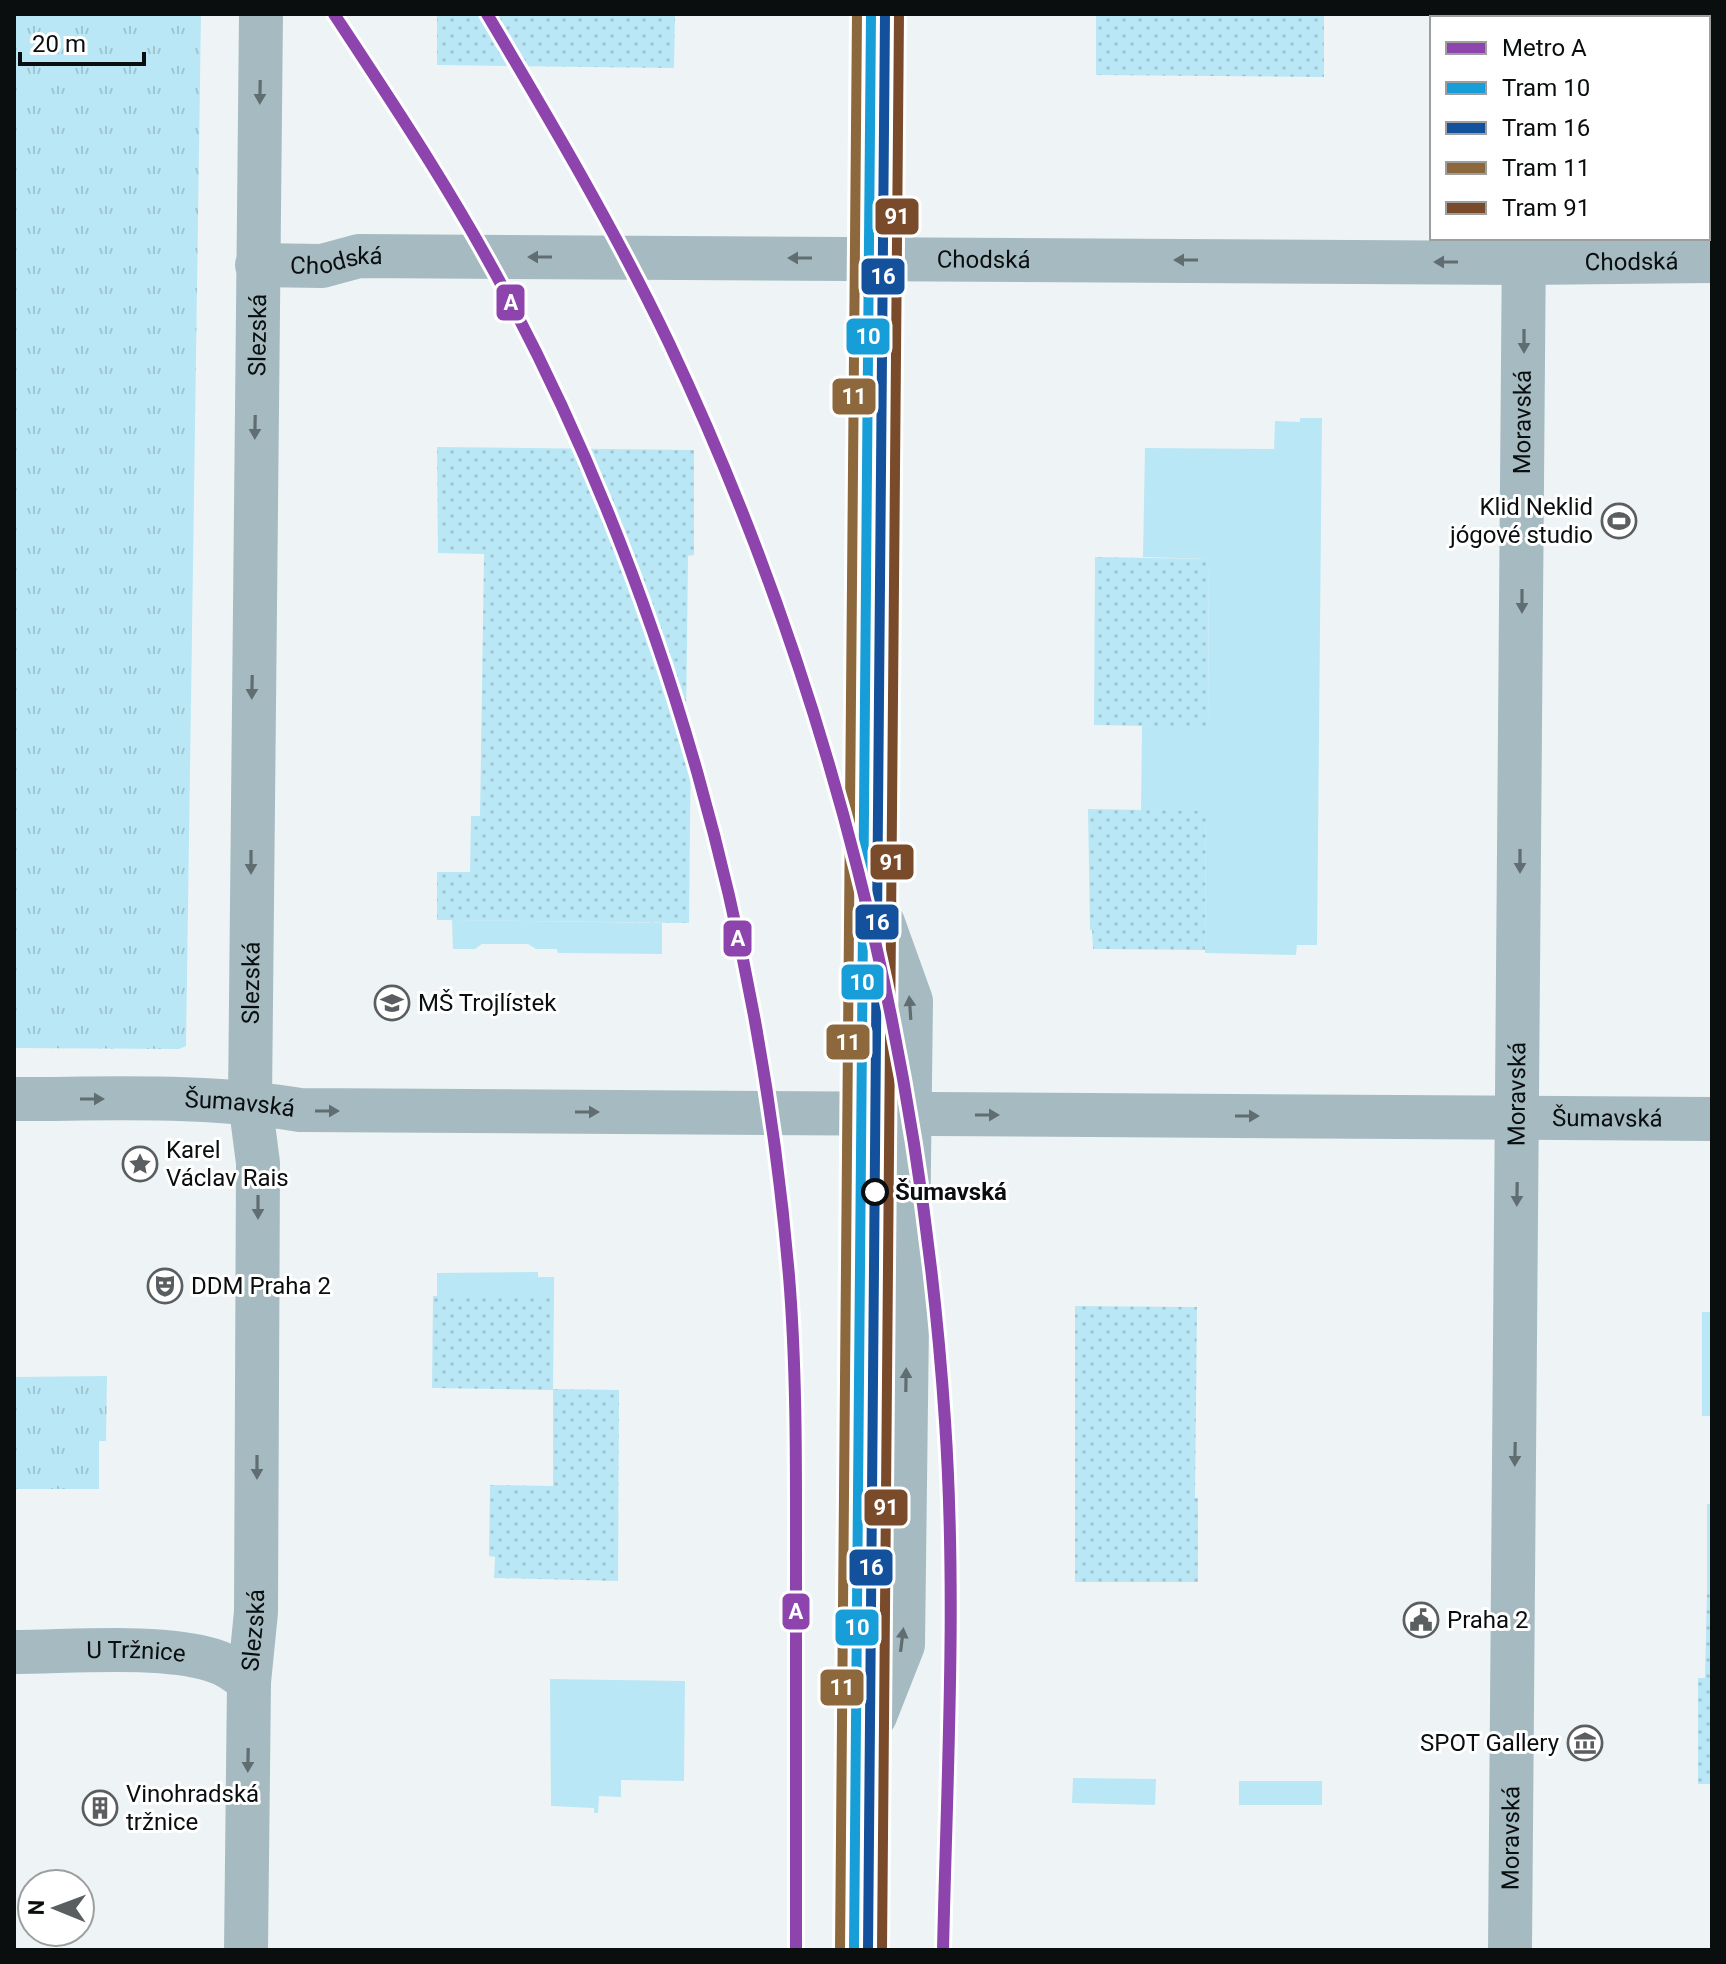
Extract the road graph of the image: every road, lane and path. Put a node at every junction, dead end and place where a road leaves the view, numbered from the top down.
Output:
1 (261, 14) edge
2 (880, 14) edge
3 (1524, 250) edge
4 (878, 258) junction
5 (1712, 261) edge
6 (257, 265) junction
7 (14, 1099) edge
8 (250, 1101) junction
9 (890, 1115) junction
10 (1518, 1116) junction
11 (1712, 1119) edge
12 (14, 1652) edge
13 (249, 1682) junction
14 (246, 1950) edge
15 (864, 1950) edge
16 (1510, 1950) edge

1 -> 6 street, Slezská
2 - 4 street
3 -> 4 street, Chodská
3 - 5 street, Chodská
3 -> 10 street, Moravská
4 -> 6 street, Chodská
4 - 9 street
6 -> 8 street, Slezská
7 -> 8 street, Šumavská
8 -> 9 street, Šumavská
8 -> 13 street, Slezská
9 -> 10 street, Šumavská
9 - 15 street
10 - 11 street, Šumavská
10 -> 16 street, Moravská
12 - 13 street, U Tržnice
13 -> 14 street, Slezská

